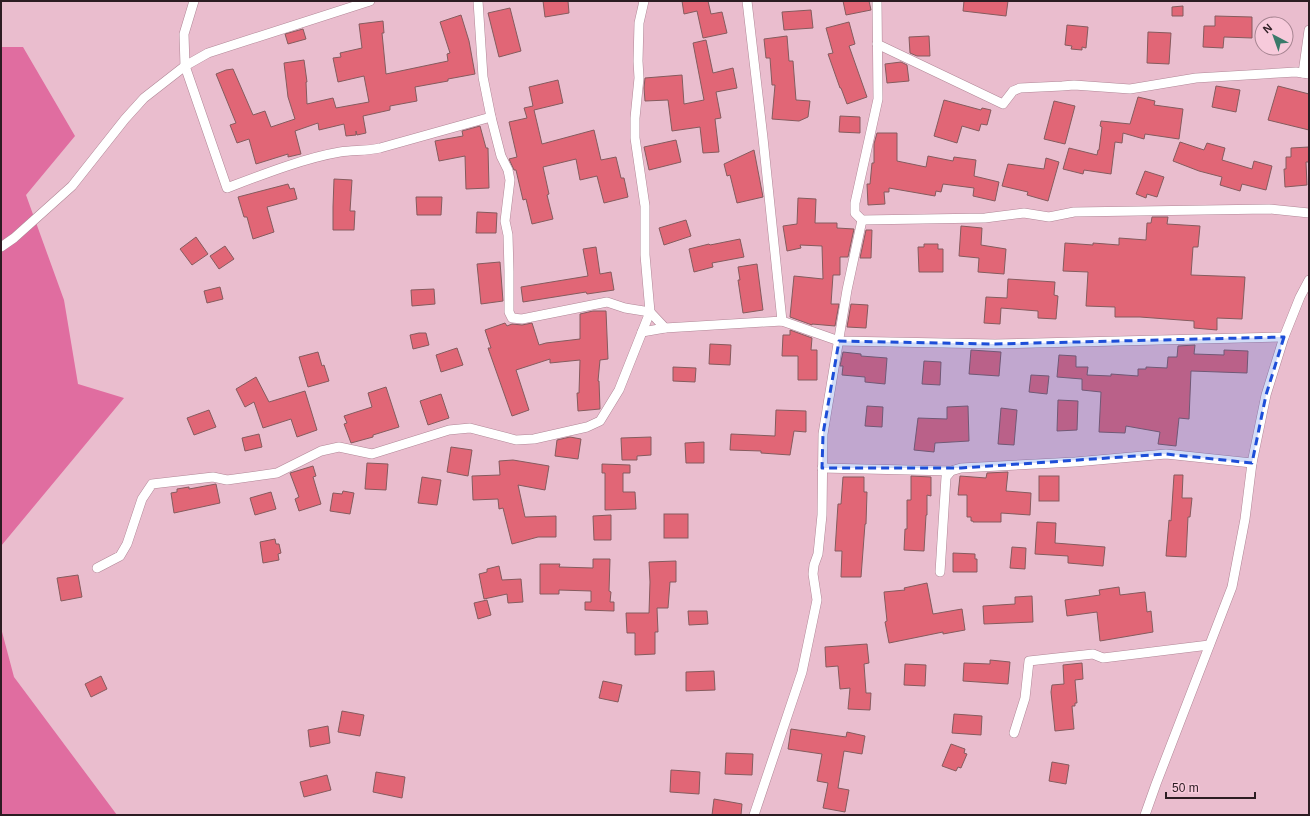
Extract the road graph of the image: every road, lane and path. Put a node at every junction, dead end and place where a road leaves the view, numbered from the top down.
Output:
1 (194, 1) edge
2 (370, 1) edge
3 (478, 1) edge
4 (644, 1) edge
5 (747, 1) edge
6 (877, 1) edge
7 (1309, 30) edge
8 (877, 44) junction
9 (185, 66) junction
10 (1306, 73) edge
11 (491, 116) junction
12 (1309, 213) edge
13 (862, 220) junction
14 (1, 247) edge
15 (1309, 280) edge
16 (650, 312) junction
17 (782, 321) junction
18 (665, 328) junction
19 (642, 332) junction
20 (1284, 337) junction
21 (839, 341) junction
22 (1252, 463) junction
23 (822, 468) junction
24 (951, 471) junction
25 (97, 568) dead end
26 (940, 572) dead end
27 (1209, 645) junction
28 (1014, 732) dead end
29 (754, 815) edge
30 (1145, 815) edge

1 - 9 street
2 - 9 street
3 - 11 street
4 - 16 street
5 - 17 street
6 - 8 street
7 - 10 street
8 - 10 street
8 - 13 street
9 - 11 street
9 - 14 street
11 - 16 street
12 - 13 street
13 - 21 street
15 - 20 street
16 - 18 street
16 - 19 street
17 - 18 street
17 - 21 street
18 - 19 street
19 - 25 street
20 - 21 street
20 - 22 street
21 - 23 street
22 - 24 street
22 - 27 street
23 - 24 street
23 - 29 street
24 - 26 street
27 - 28 street
27 - 30 street

